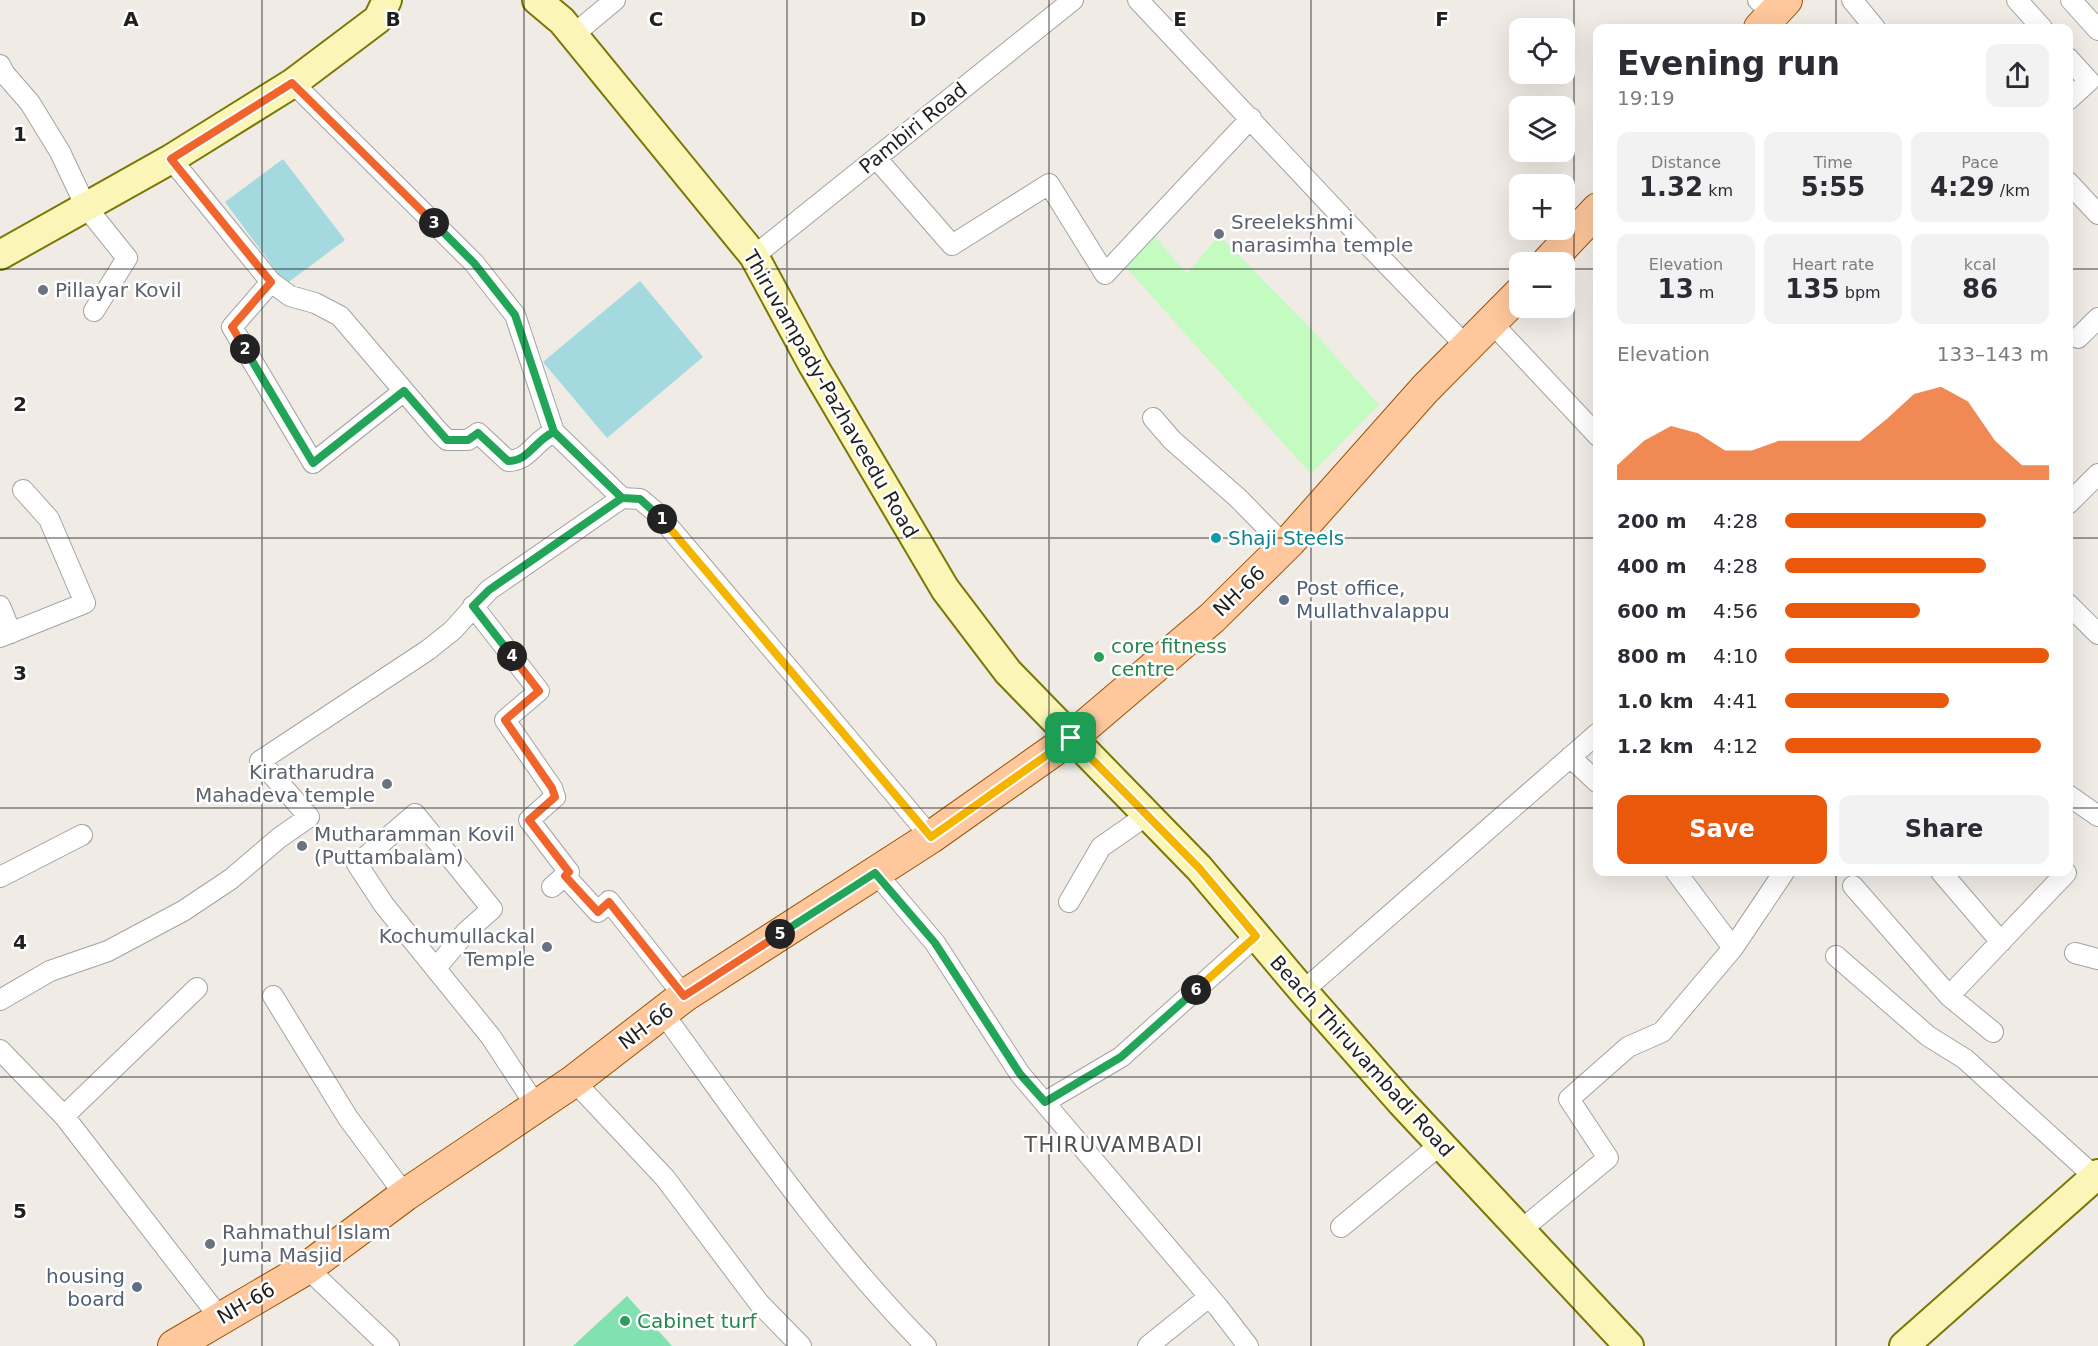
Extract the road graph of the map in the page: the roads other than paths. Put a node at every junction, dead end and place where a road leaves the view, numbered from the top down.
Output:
1 (387, 0) edge
2 (537, 0) edge
3 (615, 0) edge
4 (1073, 0) edge
5 (1138, 0) edge
6 (1852, 0) edge
7 (2017, 0) edge
8 (2071, 0) edge
9 (1872, 24) edge
10 (2038, 24) edge
11 (2098, 30) edge
12 (573, 35) junction
13 (2073, 63) edge
14 (0, 65) edge
15 (292, 83) junction
16 (2073, 95) edge
17 (1251, 118) junction
18 (876, 158) junction
19 (171, 159) junction
20 (2073, 187) edge
21 (86, 207) junction
22 (1593, 213) edge
23 (2098, 214) edge
24 (1557, 252) edge
25 (0, 255) edge
26 (754, 256) junction
27 (271, 282) junction
28 (1509, 305) edge
29 (94, 311) dead end
30 (2098, 318) edge
31 (1492, 323) junction
32 (2078, 338) dead end
33 (1467, 346) junction
34 (404, 391) junction
35 (1153, 418) dead end
36 (1593, 431) edge
37 (554, 432) junction
38 (2098, 474) edge
39 (23, 490) dead end
40 (622, 498) junction
41 (2073, 499) edge
42 (1285, 546) junction
43 (0, 606) edge
44 (473, 606) junction
45 (2073, 609) edge
46 (2098, 634) edge
47 (6, 635) edge
48 (1593, 737) edge
49 (1071, 738) junction
50 (1570, 757) junction
51 (1593, 778) edge
52 (2073, 798) edge
53 (1147, 815) junction
54 (2098, 816) edge
55 (82, 835) dead end
56 (931, 837) junction
57 (875, 873) junction
58 (1679, 876) edge
59 (1781, 876) edge
60 (1944, 876) edge
61 (2063, 876) edge
62 (0, 877) edge
63 (1853, 886) dead end
64 (1069, 902) dead end
65 (1256, 936) junction
66 (2001, 942) junction
67 (1733, 948) junction
68 (2075, 953) dead end
69 (1836, 956) dead end
70 (2098, 959) edge
71 (436, 968) junction
72 (197, 988) dead end
73 (1303, 991) junction
74 (273, 996) dead end
75 (1950, 996) junction
76 (0, 1000) edge
77 (674, 1005) junction
78 (1993, 1032) dead end
79 (0, 1050) edge
80 (574, 1081) junction
81 (1045, 1102) junction
82 (536, 1107) junction
83 (64, 1116) junction
84 (1441, 1144) junction
85 (2096, 1175) edge
86 (405, 1195) junction
87 (1341, 1227) dead end
88 (1521, 1230) junction
89 (307, 1268) junction
90 (1209, 1297) junction
91 (220, 1318) junction
92 (174, 1346) edge
93 (389, 1346) edge
94 (801, 1346) edge
95 (926, 1346) edge
96 (1148, 1346) edge
97 (1248, 1346) edge
98 (1629, 1346) edge
99 (1905, 1346) edge

1 - 15 main road
2 - 12 main road, Thiruvampady-Pazhaveedu Road
3 - 12 street
4 - 18 street, Pambiri Road
5 - 17 street
6 - 9 street
7 - 10 street
8 - 11 street
12 - 26 main road, Thiruvampady-Pazhaveedu Road
13 - 16 street
14 - 21 street
15 - 19 main road
15 - 37 street
17 - 18 street
17 - 33 street
18 - 26 street, Pambiri Road
19 - 21 main road
19 - 27 street
20 - 23 street
21 - 25 main road
21 - 29 street
22 - 24 main road
26 - 49 main road, Thiruvampady-Pazhaveedu Road
27 - 34 street
27 - 34 street
28 - 31 main road, NH-66
30 - 32 street
31 - 33 main road, NH-66
31 - 36 street
33 - 42 main road, NH-66
34 - 37 street
35 - 42 street
37 - 40 street
38 - 41 street
39 - 47 street
40 - 44 street
40 - 56 street
42 - 49 main road, NH-66
43 - 47 street
44 - 76 street
44 - 77 street
45 - 46 street
48 - 50 street
49 - 53 main road, Beach Thiruvambadi Road
49 - 56 main road, NH-66
50 - 51 street
50 - 73 street
52 - 54 street
53 - 64 street
53 - 65 main road, Beach Thiruvambadi Road
55 - 62 street
56 - 57 main road, NH-66
57 - 77 main road, NH-66
57 - 81 street
58 - 67 street
59 - 67 street
60 - 66 street
61 - 66 street
63 - 75 street
65 - 73 main road, Beach Thiruvambadi Road
65 - 81 street
66 - 75 street
67 - 88 street
68 - 70 street
69 - 85 street
71 - 71 street
71 - 82 street
72 - 83 street
73 - 84 main road, Beach Thiruvambadi Road
74 - 86 street
75 - 78 street
77 - 80 main road, NH-66
77 - 95 street
79 - 83 street
80 - 82 main road, NH-66
80 - 94 street
81 - 90 street
82 - 86 main road, NH-66
83 - 91 street
84 - 87 street
84 - 88 main road, Beach Thiruvambadi Road
85 - 99 main road
86 - 89 main road, NH-66
88 - 98 main road, Beach Thiruvambadi Road
89 - 91 main road, NH-66
89 - 93 street
90 - 96 street
90 - 97 street
91 - 92 main road, NH-66

